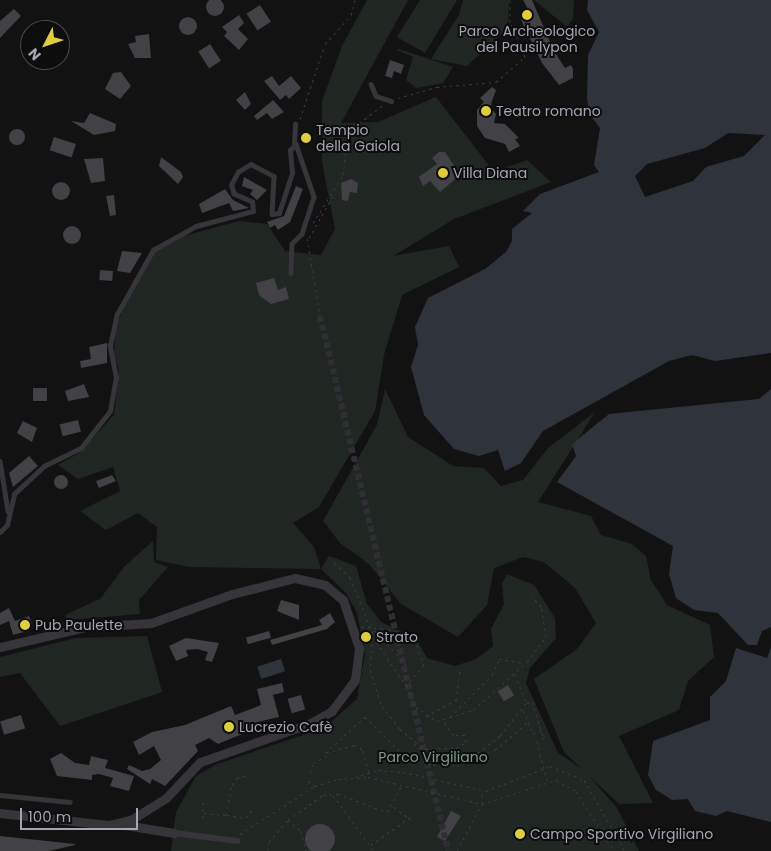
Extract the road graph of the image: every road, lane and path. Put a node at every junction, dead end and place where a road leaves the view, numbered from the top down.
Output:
1 (355, 0) edge
2 (510, 0) edge
3 (371, 84) dead end
4 (391, 101) junction
5 (297, 123) joint
6 (294, 144) junction
7 (334, 196) junction
8 (308, 232) dead end
9 (309, 238) dead end
10 (307, 246) dead end
11 (291, 273) dead end
12 (114, 302) dead end
13 (120, 306) junction
14 (320, 316) tunnel mouth
15 (0, 461) edge
16 (8, 511) junction
17 (0, 532) edge
18 (334, 563) dead end
19 (532, 596) dead end
20 (359, 627) dead end
21 (373, 629) junction
22 (0, 647) edge
23 (525, 663) junction
24 (460, 670) dead end
25 (515, 673) junction
26 (406, 685) junction
27 (526, 703) junction
28 (523, 709) junction
29 (426, 716) junction
30 (449, 718) junction
31 (442, 720) junction
32 (528, 722) junction
33 (542, 730) junction
34 (414, 742) junction
35 (327, 756) junction
36 (544, 767) junction
37 (310, 773) dead end
38 (369, 773) junction
39 (249, 775) dead end
40 (349, 779) junction
41 (308, 781) dead end
42 (547, 781) junction
43 (402, 784) junction
44 (315, 786) junction
45 (482, 791) junction
46 (332, 794) junction
47 (0, 795) edge
48 (70, 802) dead end
49 (203, 802) dead end
50 (482, 804) junction
51 (394, 806) junction
52 (253, 808) dead end
53 (0, 813) edge
54 (204, 813) junction
55 (226, 815) junction
56 (409, 818) junction
57 (203, 819) dead end
58 (288, 820) junction
59 (411, 820) dead end
60 (119, 824) junction
61 (174, 833) joint
62 (236, 841) joint
63 (370, 846) junction
64 (268, 851) edge
65 (306, 851) edge
66 (374, 851) edge
67 (457, 851) edge
68 (614, 851) edge
69 (625, 851) edge

1 - 5 path
2 - 4 path
3 - 4 lane
4 - 7 path
5 - 6 lane
6 - 11 lane
6 - 13 lane
7 - 8 path
7 - 9 path
10 - 14 path
12 - 13 lane
13 - 16 lane
15 - 16 lane
16 - 17 lane
18 - 21 path
19 - 23 path
20 - 21 path
21 - 26 path
21 - 26 path
21 - 26 path
21 - 34 path
22 - 60 street
23 - 25 path
23 - 30 path
24 - 29 path
25 - 27 path
25 - 30 path
26 - 29 path
27 - 28 path
27 - 33 path
28 - 32 path
28 - 34 path
29 - 31 path
30 - 31 path
31 - 34 path
32 - 33 path
32 - 35 path
33 - 36 path
35 - 37 path
35 - 38 path
36 - 42 path
36 - 45 path
36 - 69 path
38 - 40 path
38 - 45 path
39 - 55 path
40 - 43 path
40 - 44 path
41 - 44 path
42 - 50 path
42 - 68 path
43 - 50 path
43 - 51 path
44 - 62 path
45 - 50 path
46 - 51 path
46 - 58 path
46 - 63 path
47 - 48 lane
49 - 54 path
50 - 67 path
51 - 56 path
52 - 55 path
53 - 60 street
54 - 55 path
54 - 57 path
56 - 59 path
56 - 63 path
58 - 64 path
58 - 65 path
60 - 61 street
61 - 62 street
63 - 66 path

